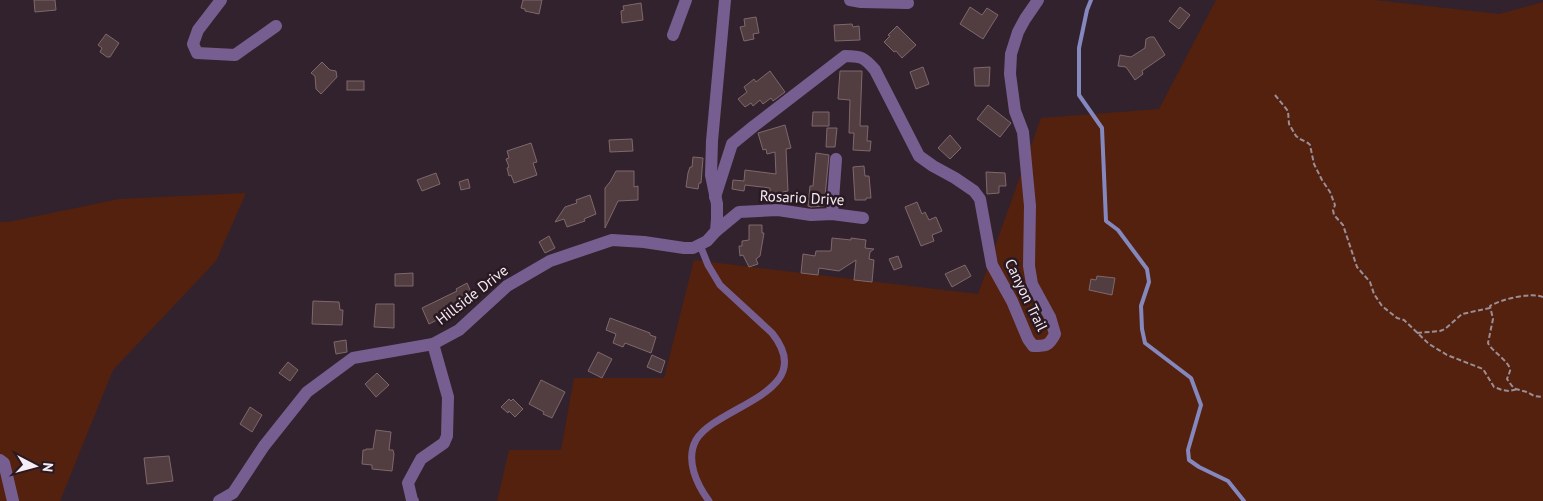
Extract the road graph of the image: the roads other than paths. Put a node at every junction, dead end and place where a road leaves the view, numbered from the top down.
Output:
1 (221, 0) edge
2 (686, 0) edge
3 (725, 0) edge
4 (850, 0) edge
5 (1038, 0) edge
6 (908, 3) dead end
7 (276, 26) dead end
8 (673, 35) dead end
9 (836, 159) dead end
10 (715, 197) junction
11 (832, 214) junction
12 (863, 218) dead end
13 (716, 231) junction
14 (700, 245) junction
15 (433, 344) junction
16 (0, 460) edge
17 (14, 501) edge
18 (219, 501) edge
19 (413, 501) edge
20 (709, 501) edge

1 - 7 street
2 - 8 street
3 - 10 street
4 - 6 street
5 - 10 street, Canyon Trail
9 - 11 street
10 - 13 street
11 - 12 street, Rosario Drive
11 - 13 street, Rosario Drive
13 - 14 street
14 - 15 street, Hillside Drive
14 - 20 lane
15 - 18 street, Hillside Drive
15 - 19 street
16 - 17 street

